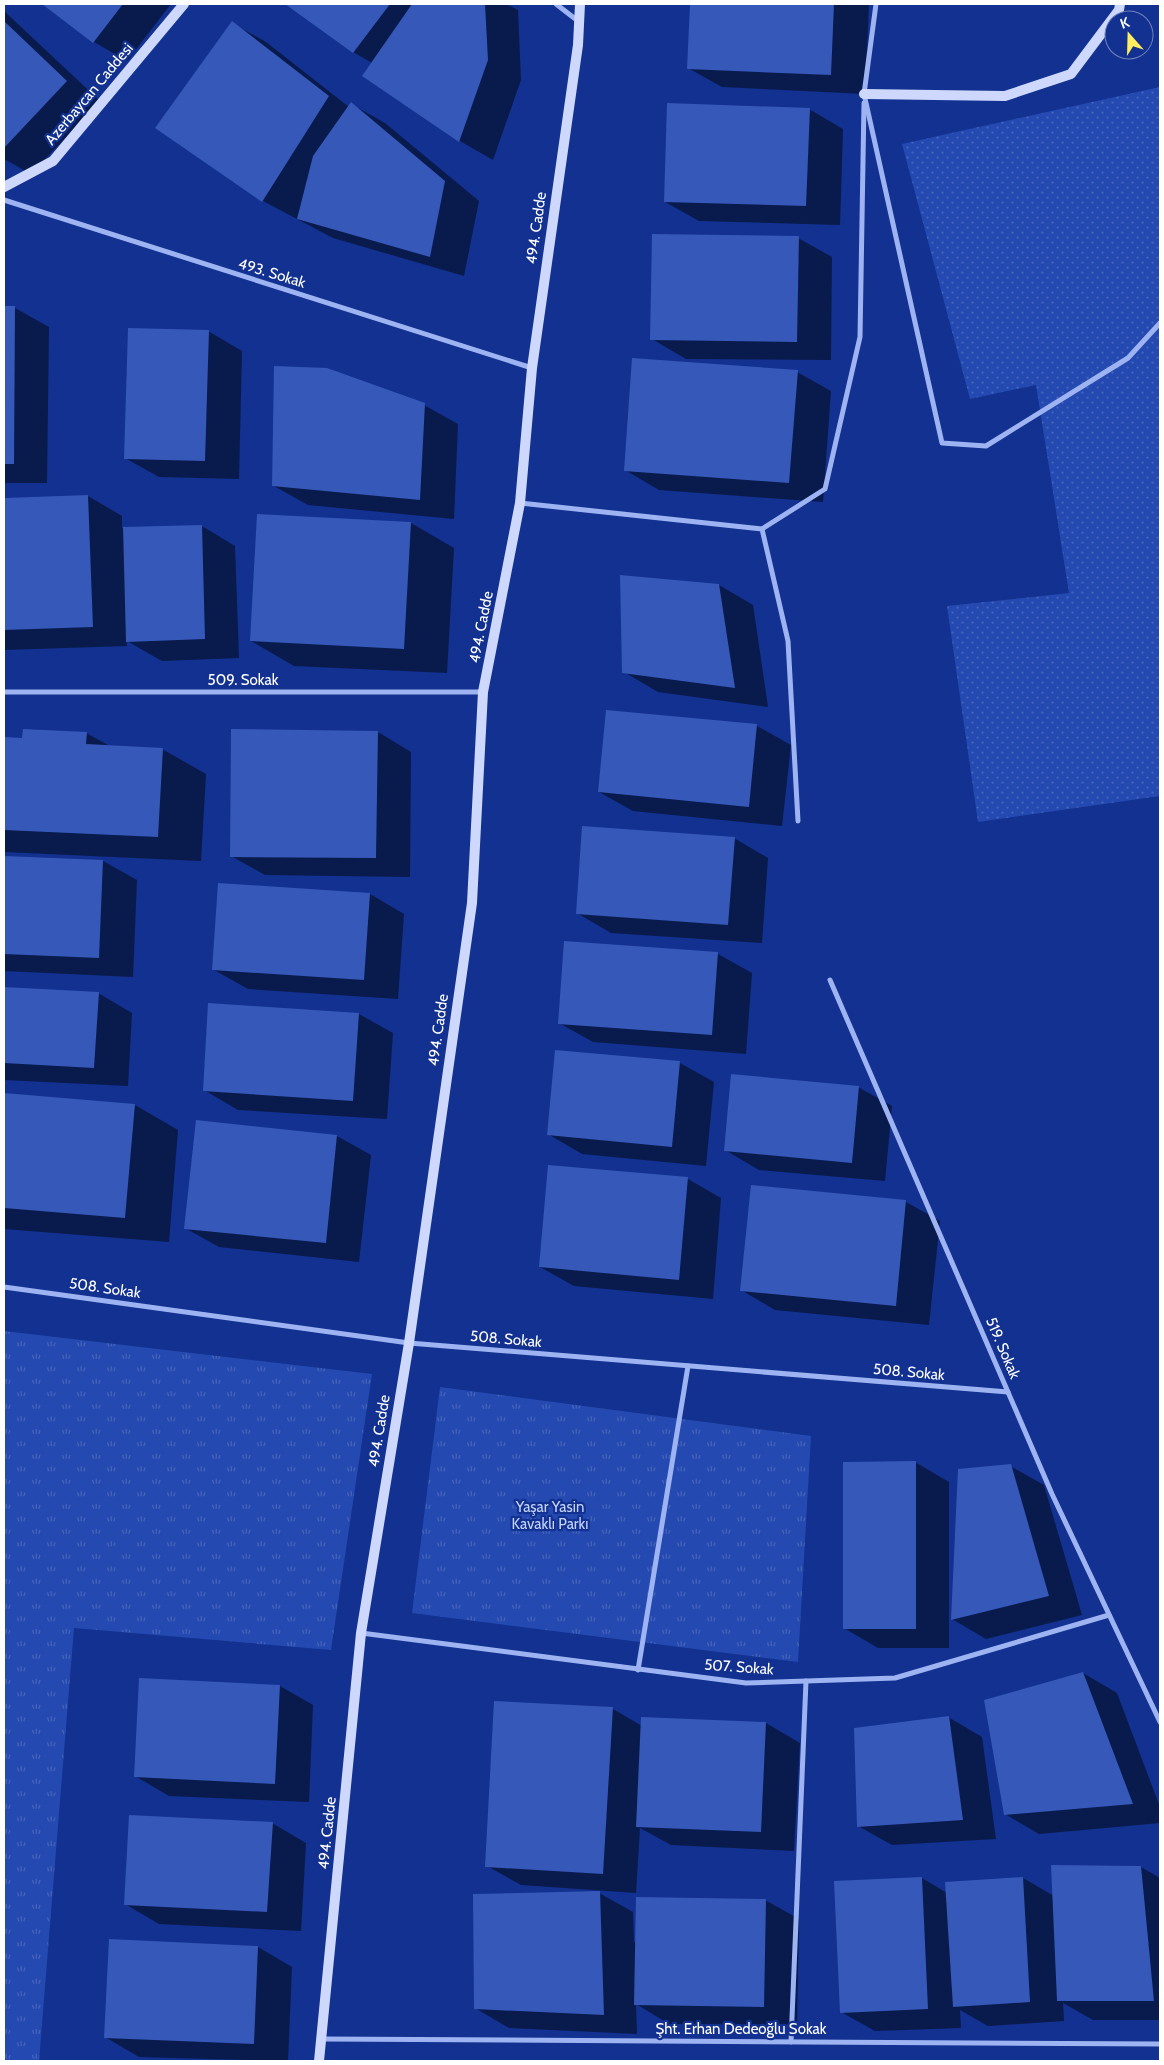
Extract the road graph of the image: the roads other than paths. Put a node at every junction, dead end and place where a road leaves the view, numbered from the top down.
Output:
1 (184, 4) edge
2 (556, 4) edge
3 (580, 4) edge
4 (876, 4) edge
5 (1120, 4) edge
6 (579, 22) junction
7 (864, 94) junction
8 (4, 187) edge
9 (4, 200) edge
10 (1160, 323) edge
11 (532, 368) junction
12 (520, 503) junction
13 (762, 529) junction
14 (4, 692) edge
15 (483, 692) junction
16 (798, 821) dead end
17 (830, 980) dead end
18 (4, 1287) edge
19 (409, 1343) junction
20 (688, 1366) junction
21 (1008, 1392) junction
22 (1109, 1615) junction
23 (361, 1634) junction
24 (638, 1670) junction
25 (806, 1681) junction
26 (1160, 1722) edge
27 (322, 2039) junction
28 (791, 2042) junction
29 (1160, 2044) edge
30 (319, 2061) edge

1 - 8 street, Azerbaycan Caddesi
2 - 6 street
3 - 6 street, 494. Cadde
4 - 7 street
5 - 7 street
6 - 11 street, 494. Cadde
7 - 10 street
7 - 13 street
9 - 11 street, 493. Sokak
11 - 12 street, 494. Cadde
12 - 13 street
12 - 15 street, 494. Cadde
13 - 16 street
14 - 15 street, 509. Sokak
15 - 19 street, 494. Cadde
17 - 21 street, 519. Sokak
18 - 19 street, 508. Sokak
19 - 20 street, 508. Sokak
19 - 23 street, 494. Cadde
20 - 21 street, 508. Sokak
20 - 24 street
21 - 22 street, 519. Sokak
22 - 25 street, 507. Sokak
22 - 26 street, 519. Sokak
23 - 24 street, 507. Sokak
23 - 27 street, 494. Cadde
24 - 25 street, 507. Sokak
25 - 28 street
27 - 28 street, Şht. Erhan Dedeoğlu Sokak
27 - 30 street, 494. Cadde
28 - 29 street, Şht. Erhan Dedeoğlu Sokak

